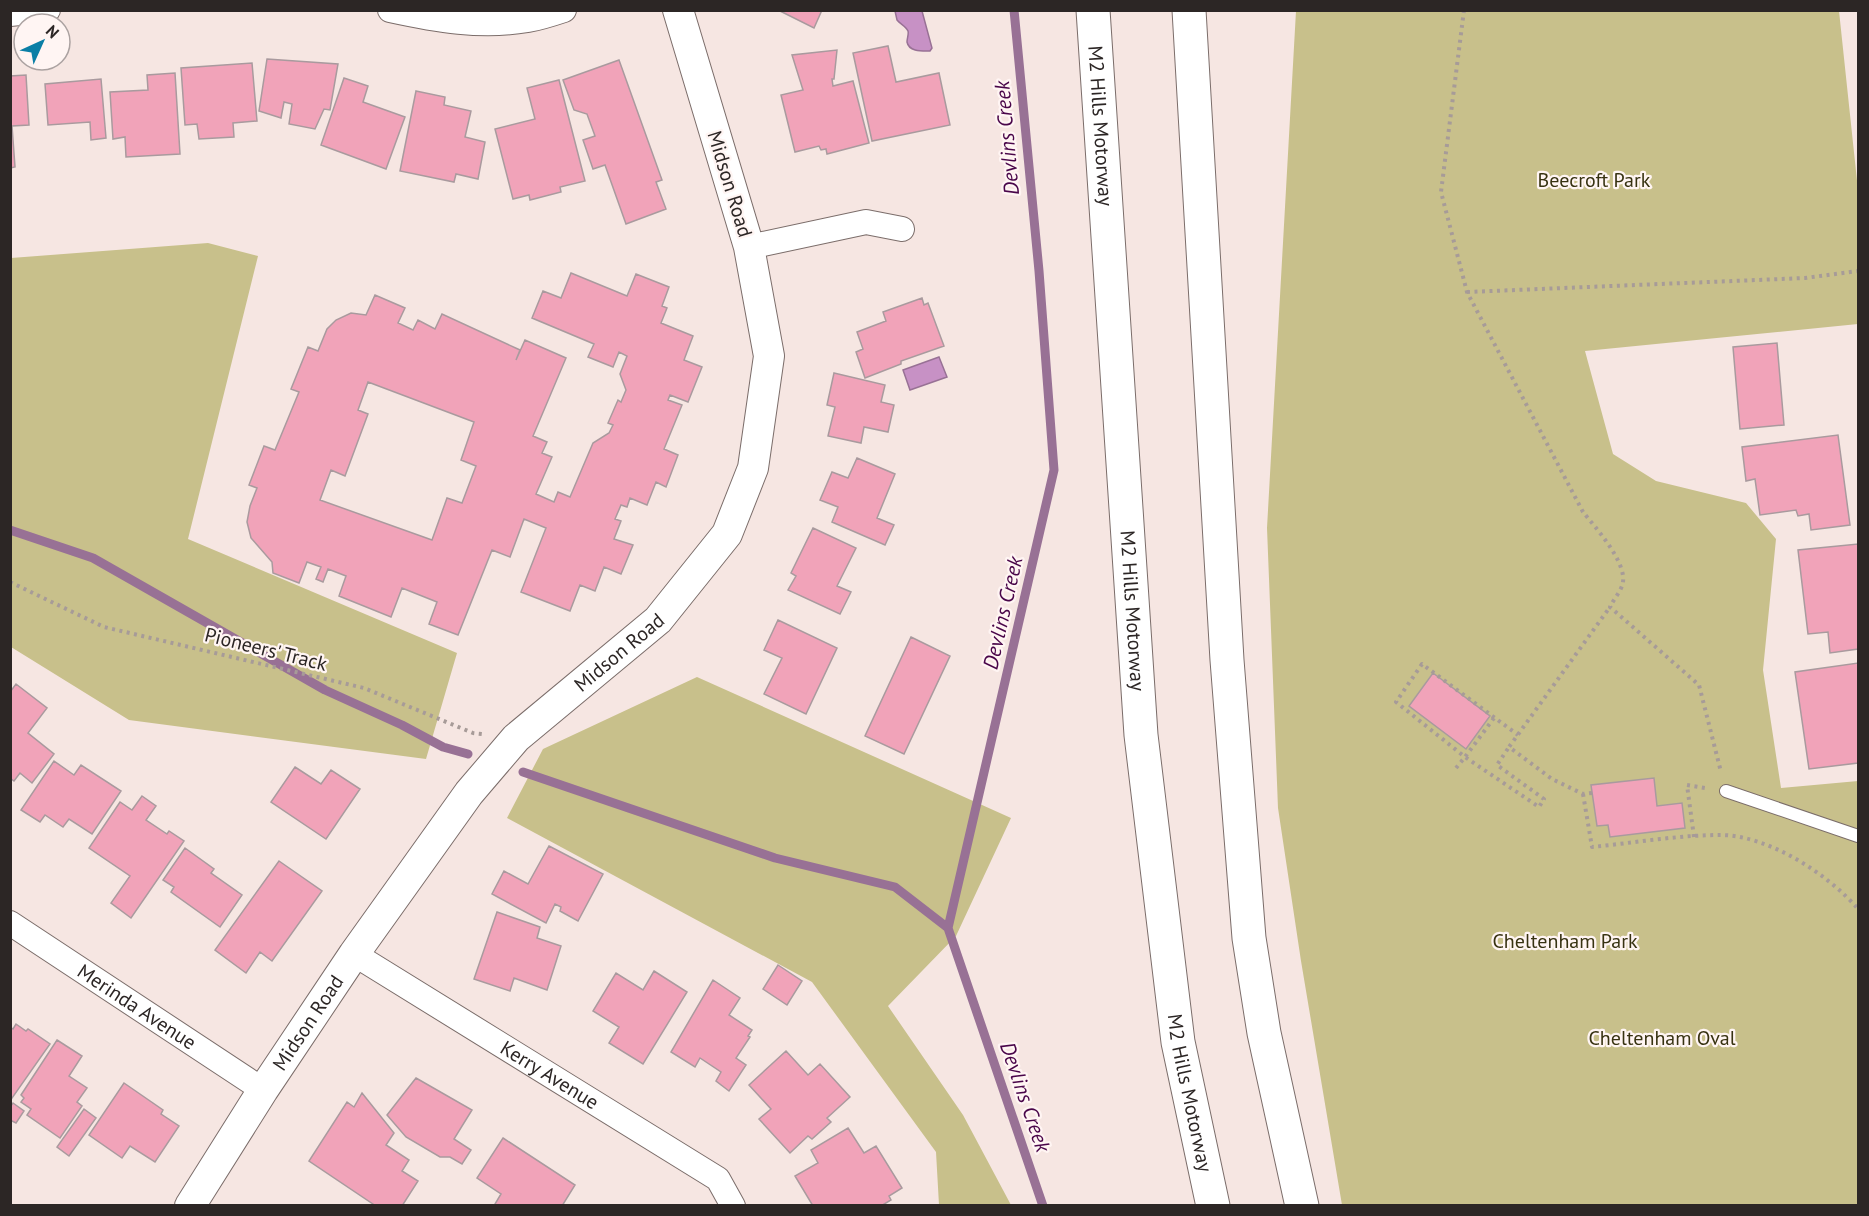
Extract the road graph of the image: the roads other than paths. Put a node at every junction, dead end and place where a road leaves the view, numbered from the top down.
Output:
1 (48, 10) edge
2 (390, 10) edge
3 (564, 10) edge
4 (678, 10) edge
5 (1093, 10) edge
6 (1189, 10) edge
7 (10, 14) edge
8 (902, 229) dead end
9 (749, 247) junction
10 (1726, 791) road end
11 (1858, 836) edge
12 (10, 923) edge
13 (354, 954) junction
14 (263, 1090) junction
15 (190, 1206) edge
16 (733, 1206) edge
17 (1213, 1206) edge
18 (1302, 1206) edge

1 - 7 street
2 - 3 street
4 - 9 street, Midson Road
5 - 17 highway, M2 Hills Motorway
6 - 18 highway
8 - 9 street
9 - 13 street, Midson Road
10 - 11 lane
12 - 14 street, Merinda Avenue
13 - 14 street, Midson Road
13 - 16 street, Kerry Avenue
14 - 15 street, Midson Road

